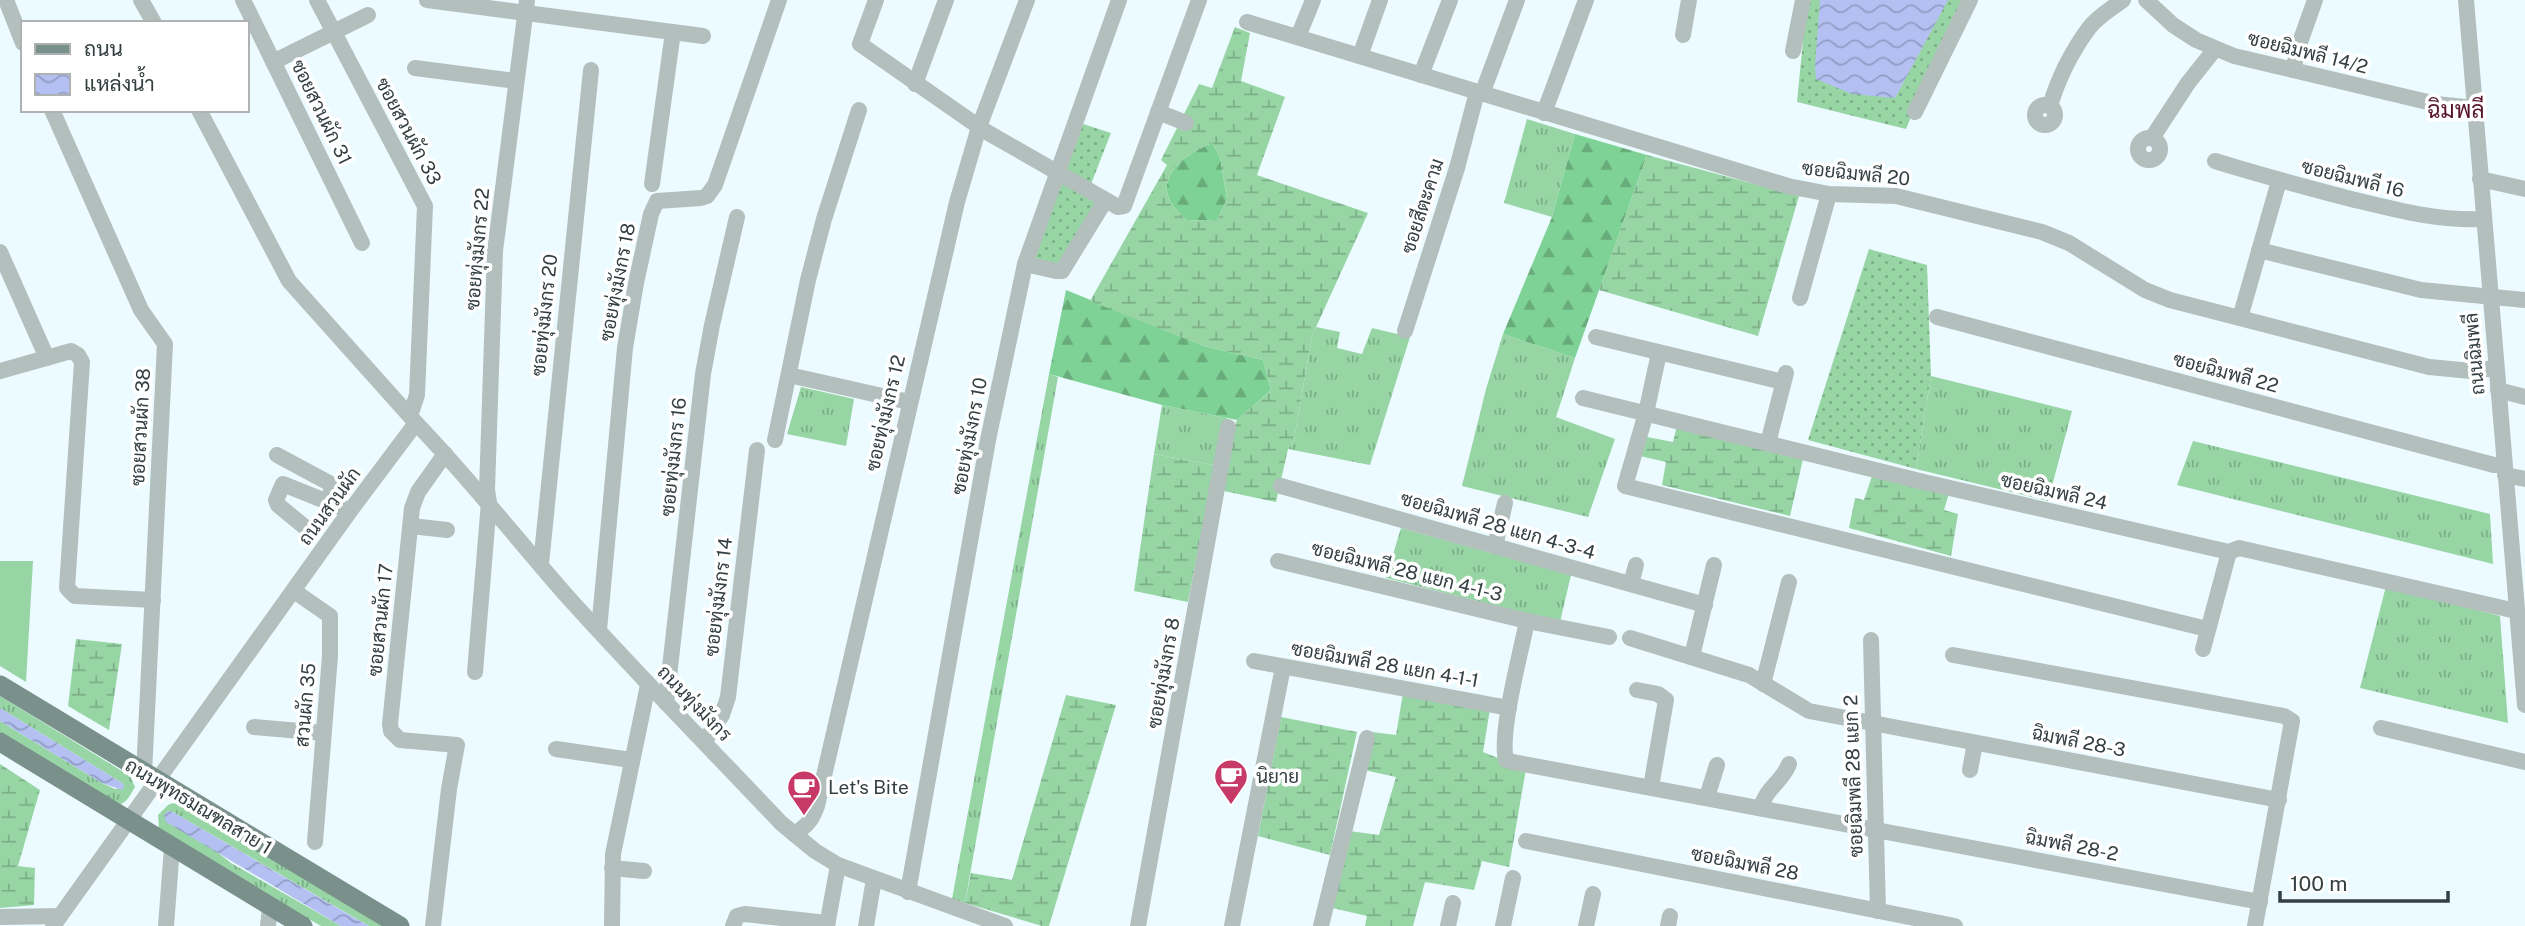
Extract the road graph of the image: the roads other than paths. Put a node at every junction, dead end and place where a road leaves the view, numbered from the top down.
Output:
1 (6, 0) edge
2 (141, 0) edge
3 (243, 0) edge
4 (317, 0) edge
5 (427, 0) edge
6 (779, 0) edge
7 (876, 0) edge
8 (946, 0) edge
9 (1027, 0) edge
10 (1119, 0) edge
11 (1199, 0) edge
12 (1313, 0) edge
13 (1380, 0) edge
14 (1450, 0) edge
15 (1517, 0) edge
16 (1586, 0) edge
17 (1689, 0) edge
18 (1803, 0) edge
19 (1970, 0) edge
20 (2123, 0) edge
21 (2146, 0) edge
22 (2315, 0) edge
23 (2466, 0) edge
24 (526, 6) edge
25 (368, 15) dead end
26 (153, 21) edge
27 (1247, 22) dead end
28 (332, 32) junction
29 (673, 32) junction
30 (1684, 34) dead end
31 (703, 36) dead end
32 (1298, 37) junction
33 (21, 38) edge
34 (2215, 49) junction
35 (1793, 51) dead end
36 (1360, 56) junction
37 (273, 62) junction
38 (415, 68) dead end
39 (591, 70) dead end
40 (2294, 70) junction
41 (1421, 75) junction
42 (516, 81) junction
43 (915, 84) junction
44 (1479, 93) junction
45 (2050, 106) dead end
46 (2475, 108) junction
47 (859, 110) dead end
48 (53, 112) edge
49 (200, 112) edge
50 (1158, 112) junction
51 (1915, 112) dead end
52 (1544, 113) junction
53 (1186, 123) dead end
54 (979, 127) junction
55 (2152, 138) dead end
56 (2215, 161) dead end
57 (1058, 172) junction
58 (2480, 179) junction
59 (2279, 181) junction
60 (652, 184) dead end
61 (2525, 189) edge
62 (1829, 194) junction
63 (1105, 201) junction
64 (737, 217) dead end
65 (2484, 219) junction
66 (362, 243) dead end
67 (2259, 250) junction
68 (0, 253) edge
69 (1025, 264) junction
70 (2490, 295) junction
71 (1800, 298) dead end
72 (2525, 300) edge
73 (1937, 317) dead end
74 (2240, 318) junction
75 (1405, 331) dead end
76 (1596, 337) dead end
77 (1658, 353) junction
78 (47, 358) junction
79 (2496, 368) junction
80 (0, 371) edge
81 (789, 375) junction
82 (2498, 390) junction
83 (2525, 397) edge
84 (1583, 398) dead end
85 (909, 402) junction
86 (1646, 413) junction
87 (413, 419) junction
88 (1228, 427) dead end
89 (775, 440) dead end
90 (1768, 443) junction
91 (757, 450) dead end
92 (446, 454) junction
93 (277, 455) dead end
94 (2504, 470) junction
95 (2525, 479) edge
96 (1281, 486) dead end
97 (489, 502) junction
98 (331, 503) junction
99 (1505, 503) dead end
100 (350, 511) junction
101 (411, 526) junction
102 (306, 528) dead end
103 (447, 530) dead end
104 (1495, 546) junction
105 (2229, 552) junction
106 (2518, 556) edge
107 (1278, 561) dead end
108 (541, 564) junction
109 (1636, 565) dead end
110 (1714, 565) dead end
111 (1789, 582) dead end
112 (1630, 584) junction
113 (294, 591) junction
114 (153, 600) junction
115 (1705, 605) junction
116 (2519, 617) edge
117 (1527, 621) junction
118 (2207, 629) junction
119 (599, 630) junction
120 (1609, 637) dead end
121 (1630, 638) dead end
122 (1871, 639) dead end
123 (2203, 649) dead end
124 (2522, 651) edge
125 (1953, 655) dead end
126 (1692, 656) junction
127 (1254, 661) dead end
128 (1283, 667) junction
129 (475, 672) dead end
130 (1763, 684) junction
131 (0, 685) edge
132 (648, 685) junction
133 (1637, 690) dead end
134 (666, 703) junction
135 (2525, 705) edge
136 (1510, 708) junction
137 (1872, 724) junction
138 (254, 727) dead end
139 (2381, 728) dead end
140 (323, 733) junction
141 (1367, 738) dead end
142 (0, 742) edge
143 (704, 742) junction
144 (1975, 743) junction
145 (556, 749) dead end
146 (631, 760) junction
147 (2525, 762) edge
148 (1788, 764) dead end
149 (1717, 765) dead end
150 (1970, 770) dead end
151 (151, 781) junction
152 (1651, 787) junction
153 (1707, 797) junction
154 (2279, 800) junction
155 (1761, 807) junction
156 (130, 817) junction
157 (1875, 829) junction
158 (794, 834) junction
159 (1526, 841) dead end
160 (315, 842) dead end
161 (172, 847) junction
162 (838, 865) junction
163 (612, 868) junction
164 (644, 870) dead end
165 (1513, 878) dead end
166 (874, 879) junction
167 (908, 892) junction
168 (1593, 894) dead end
169 (2260, 902) junction
170 (1453, 903) dead end
171 (1878, 911) junction
172 (269, 916) edge
173 (0, 917) edge
174 (57, 921) edge
175 (827, 925) edge
176 (166, 926) edge
177 (303, 926) edge
178 (400, 926) edge
179 (433, 926) edge
180 (612, 926) edge
181 (733, 926) edge
182 (866, 926) edge
183 (1005, 926) edge
184 (1138, 926) edge
185 (1232, 926) edge
186 (1321, 926) edge
187 (1448, 926) edge
188 (1503, 926) edge
189 (1586, 926) edge
190 (1955, 926) edge
191 (2255, 926) edge

1 - 33 street
2 - 26 street
3 - 37 street, ซอยสวนผัก 31
4 - 28 street, ซอยสวนผัก 33
5 - 24 street
6 - 119 street, ซอยทุ่งมังกร 18
7 - 43 street
8 - 43 street
9 - 54 street, ซอยทุ่งมังกร 12
10 - 57 street, ซอยทุ่งมังกร 10
11 - 50 street
12 - 32 street
13 - 36 street
14 - 41 street
15 - 44 street, ซอยสีตะคาม
16 - 52 street
17 - 30 street
18 - 35 street
19 - 51 street
20 - 45 street
21 - 34 street, ซอยฉิมพลี 14/2
22 - 40 street
23 - 46 street, ถนนฉิมพลี
24 - 29 street
24 - 42 street, ซอยทุ่งมังกร 22
25 - 28 street
27 - 32 street, ซอยฉิมพลี 20
28 - 37 street
28 - 87 street, ซอยสวนผัก 33
29 - 31 street
29 - 60 street
32 - 36 street, ซอยฉิมพลี 20
34 - 40 street, ซอยฉิมพลี 14/2
34 - 55 street
36 - 41 street, ซอยฉิมพลี 20
37 - 66 street, ซอยสวนผัก 31
38 - 42 street
39 - 108 street, ซอยทุ่งมังกร 20
40 - 46 street, ซอยฉิมพลี 14/2
41 - 44 street, ซอยฉิมพลี 20
42 - 97 street, ซอยทุ่งมังกร 22
43 - 54 street
44 - 52 street, ซอยฉิมพลี 20
44 - 75 street, ซอยสีตะคาม
46 - 58 street, ถนนฉิมพลี
47 - 81 street
48 - 114 street, ซอยสวนผัก 38
49 - 87 street
50 - 53 street
50 - 63 street
52 - 62 street, ซอยฉิมพลี 20
54 - 57 street
54 - 85 street, ซอยทุ่งมังกร 12
56 - 59 street, ซอยฉิมพลี 16
57 - 63 street
57 - 69 street, ซอยทุ่งมังกร 10
58 - 61 street
58 - 65 street, ถนนฉิมพลี
59 - 65 street, ซอยฉิมพลี 16
59 - 67 street
62 - 71 street
62 - 74 street, ซอยฉิมพลี 20
63 - 69 street
64 - 134 street, ซอยทุ่งมังกร 16
65 - 70 street, ถนนฉิมพลี
67 - 70 street
67 - 74 street
68 - 78 street
69 - 167 street, ซอยทุ่งมังกร 10
70 - 72 street
70 - 79 street, ถนนฉิมพลี
73 - 94 street, ซอยฉิมพลี 22
74 - 79 street, ซอยฉิมพลี 20
76 - 77 street
77 - 86 street
77 - 90 street
78 - 80 street
78 - 114 street
79 - 82 street, ถนนฉิมพลี
81 - 85 street
81 - 89 street
82 - 83 street
82 - 94 street, ถนนฉิมพลี
84 - 86 street, ซอยฉิมพลี 24
85 - 158 street, ซอยทุ่งมังกร 12
86 - 90 street, ซอยฉิมพลี 24
86 - 118 street
87 - 92 street, ถนนทุ่งมังกร
87 - 100 street, ถนนสวนผัก
88 - 184 street, ซอยทุ่งมังกร 8
90 - 105 street, ซอยฉิมพลี 24
91 - 143 street, ซอยทุ่งมังกร 14
92 - 97 street, ถนนทุ่งมังกร
92 - 101 street, ซอยสวนผัก 17
93 - 98 street
94 - 95 street, ซอยฉิมพลี 22
94 - 106 street, ถนนฉิมพลี
96 - 104 street, ซอยฉิมพลี 28 แยก 4-3-4
97 - 108 street, ถนนทุ่งมังกร
97 - 129 street, ซอยทุ่งมังกร 22
98 - 100 street
98 - 102 street
99 - 104 street
100 - 113 street, ถนนสวนผัก
101 - 103 street
101 - 179 street, ซอยสวนผัก 17
104 - 112 street, ซอยฉิมพลี 28 แยก 4-3-4
105 - 116 street, ซอยฉิมพลี 24
105 - 118 street
106 - 116 street, ถนนฉิมพลี
107 - 117 street, ซอยฉิมพลี 28 แยก 4-1-3
108 - 119 street, ถนนทุ่งมังกร
109 - 112 street
110 - 115 street
111 - 130 street
112 - 115 street, ซอยฉิมพลี 28 แยก 4-3-4
113 - 140 street, สวนผัก 35
113 - 151 street, ถนนสวนผัก
114 - 151 street, ซอยสวนผัก 38
115 - 126 street
116 - 124 street, ถนนฉิมพลี
117 - 120 street, ซอยฉิมพลี 28 แยก 4-1-3
117 - 136 street
118 - 123 street
119 - 132 street, ถนนทุ่งมังกร
121 - 126 street, ฉิมพลี 28-3
122 - 137 street, ซอยฉิมพลี 28 แยก 2
124 - 135 street, ถนนฉิมพลี
125 - 154 street
126 - 130 street, ฉิมพลี 28-3
127 - 128 street, ซอยฉิมพลี 28 แยก 4-1-1
128 - 136 street, ซอยฉิมพลี 28 แยก 4-1-1
128 - 185 street
130 - 137 street, ฉิมพลี 28-3
131 - 151 main road, ถนนพุทธมณฑลสาย 1
132 - 134 street, ถนนทุ่งมังกร
132 - 146 street
133 - 152 street
134 - 143 street, ถนนทุ่งมังกร
136 - 152 street, ฉิมพลี 28-2
137 - 144 street, ฉิมพลี 28-3
137 - 157 street, ซอยฉิมพลี 28 แยก 2
138 - 140 street
139 - 147 street
140 - 160 street, สวนผัก 35
141 - 186 street
142 - 156 main road
143 - 158 street, ถนนทุ่งมังกร
144 - 150 street
144 - 154 street, ฉิมพลี 28-3
145 - 146 street
146 - 163 street
148 - 155 street
149 - 153 street
151 - 156 street, ถนนสวนผัก
151 - 178 main road, ถนนพุทธมณฑลสาย 1
152 - 153 street, ฉิมพลี 28-2
153 - 155 street, ฉิมพลี 28-2
154 - 169 street
155 - 157 street, ฉิมพลี 28-2
156 - 161 main road
156 - 174 street, ถนนสวนผัก
157 - 169 street, ฉิมพลี 28-2
157 - 171 street, ซอยฉิมพลี 28 แยก 2
158 - 162 street, ถนนทุ่งมังกร
159 - 171 street, ซอยฉิมพลี 28
161 - 172 main road
161 - 176 street
162 - 166 street, ถนนทุ่งมังกร
162 - 175 street
163 - 164 street
163 - 180 street
165 - 188 street
166 - 167 street, ถนนทุ่งมังกร
166 - 182 street
167 - 183 street, ถนนทุ่งมังกร
168 - 189 street
169 - 191 street
170 - 187 street
171 - 190 street, ซอยฉิมพลี 28
172 - 177 main road
173 - 174 street
175 - 181 street

